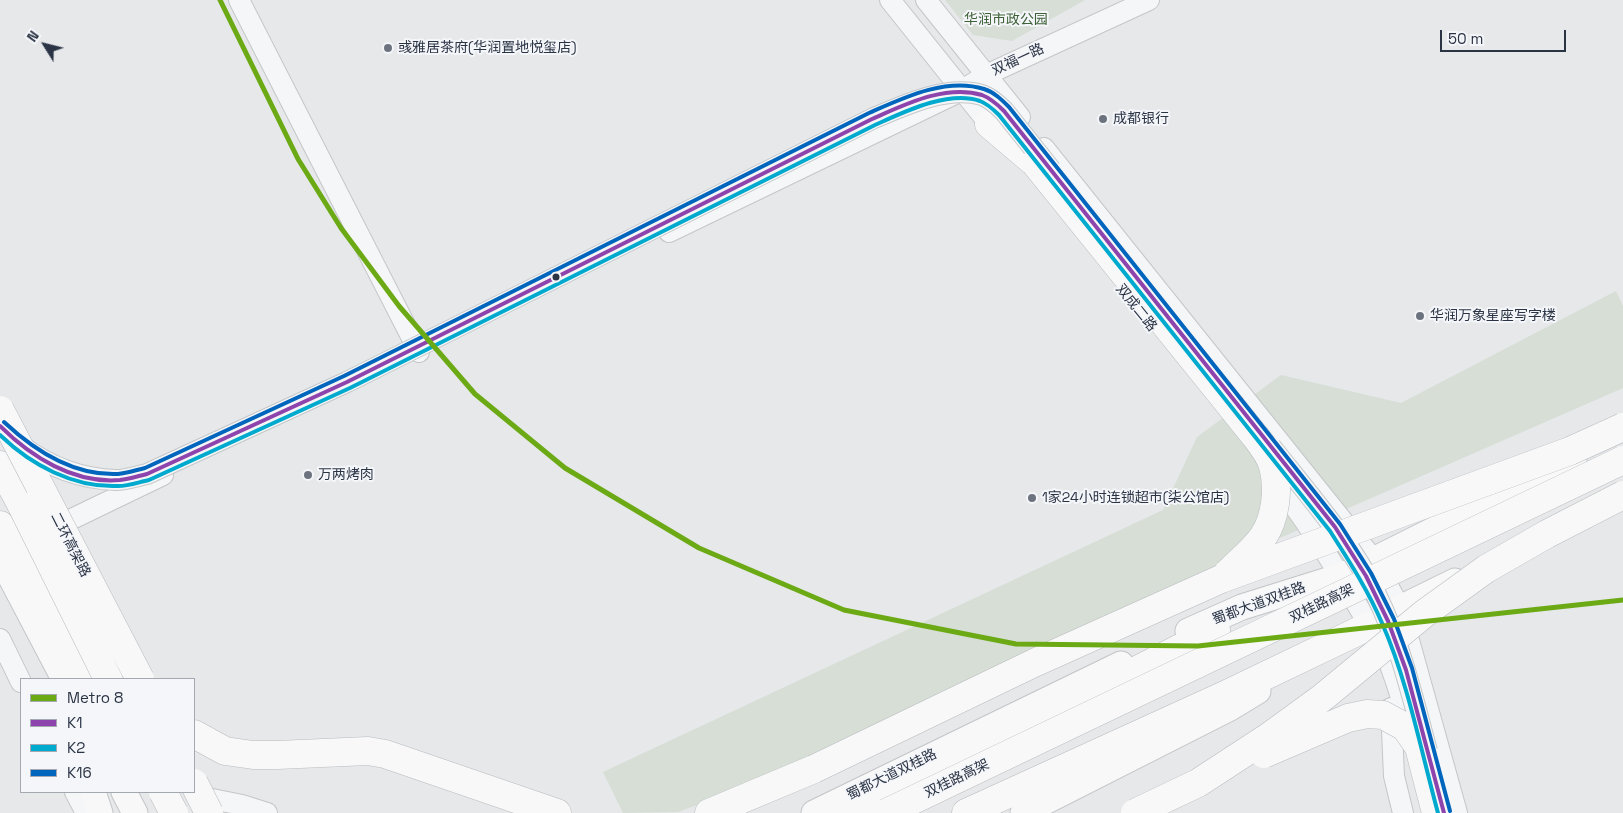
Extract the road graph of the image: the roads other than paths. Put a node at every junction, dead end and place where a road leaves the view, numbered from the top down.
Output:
1 (239, 0) edge
2 (890, 0) edge
3 (926, 0) edge
4 (1149, 0) edge
5 (986, 75) junction
6 (962, 91) junction
7 (989, 124) junction
8 (419, 352) junction
9 (0, 410) edge
10 (0, 426) edge
11 (1623, 427) edge
12 (1623, 436) edge
13 (1623, 460) edge
14 (0, 465) edge
15 (1623, 480) edge
16 (0, 488) edge
17 (1623, 495) edge
18 (1623, 504) edge
19 (0, 525) edge
20 (25, 541) junction
21 (0, 557) edge
22 (1374, 560) junction
23 (1340, 576) junction
24 (1221, 579) junction
25 (0, 585) edge
26 (1400, 608) junction
27 (1369, 626) junction
28 (1216, 630) joint
29 (0, 639) edge
30 (1389, 664) junction
31 (46, 678) edge
32 (63, 678) edge
33 (84, 678) edge
34 (97, 678) edge
35 (108, 678) edge
36 (139, 678) edge
37 (20, 680) edge
38 (195, 735) edge
39 (1198, 783) junction
40 (195, 785) edge
41 (195, 790) edge
42 (76, 793) edge
43 (93, 793) edge
44 (125, 793) edge
45 (160, 793) edge
46 (164, 793) edge
47 (86, 813) edge
48 (100, 813) edge
49 (135, 813) edge
50 (174, 813) edge
51 (183, 813) edge
52 (210, 813) edge
53 (267, 813) edge
54 (557, 813) edge
55 (709, 813) edge
56 (814, 813) edge
57 (855, 813) edge
58 (886, 813) edge
59 (927, 813) edge
60 (966, 813) edge
61 (1023, 813) edge
62 (1135, 813) edge
63 (1402, 813) edge
64 (1428, 813) edge
65 (1436, 813) edge
66 (1444, 813) edge
67 (1457, 813) edge

1 - 8 street
2 - 6 street, 双成二路
3 - 5 street, 双成二路
4 - 5 street, 双福一路
5 - 6 street, 双福一路
5 - 22 street, 双成二路
6 - 7 street, 双成二路
6 - 8 street, 双福一路
7 - 23 street, 双成二路
7 - 24 highway, bridge
8 - 20 street, 双福一路
9 - 36 highway, 二环高架路, bridge
10 - 66 street, bridge
11 - 24 highway, bridge
12 - 22 main road, 蜀都大道双桂路
13 - 58 highway, 双桂路高架, bridge
14 - 35 highway, 二环高架路, bridge
15 - 59 highway, 双桂路高架
16 - 20 street
17 - 39 highway, bridge
18 - 26 main road
19 - 33 highway
20 - 34 street
21 - 32 main road
22 - 23 main road, 蜀都大道双桂路
22 - 26 street, 双成二路
23 - 27 street, 双成二路
23 - 28 main road
23 - 56 main road, 蜀都大道双桂路
24 - 55 highway, bridge
25 - 31 main road
26 - 27 main road
26 - 67 street, 双成二路
27 - 30 street, 双成二路
27 - 60 highway
27 - 61 main road
28 - 57 highway
29 - 37 street
30 - 63 street
30 - 64 street, 双成二路
38 - 54 highway
39 - 62 highway, bridge
39 - 65 highway, bridge
40 - 52 highway, bridge
41 - 53 street
42 - 47 street
43 - 48 main road
44 - 49 main road
45 - 51 highway, bridge
46 - 50 highway, bridge

